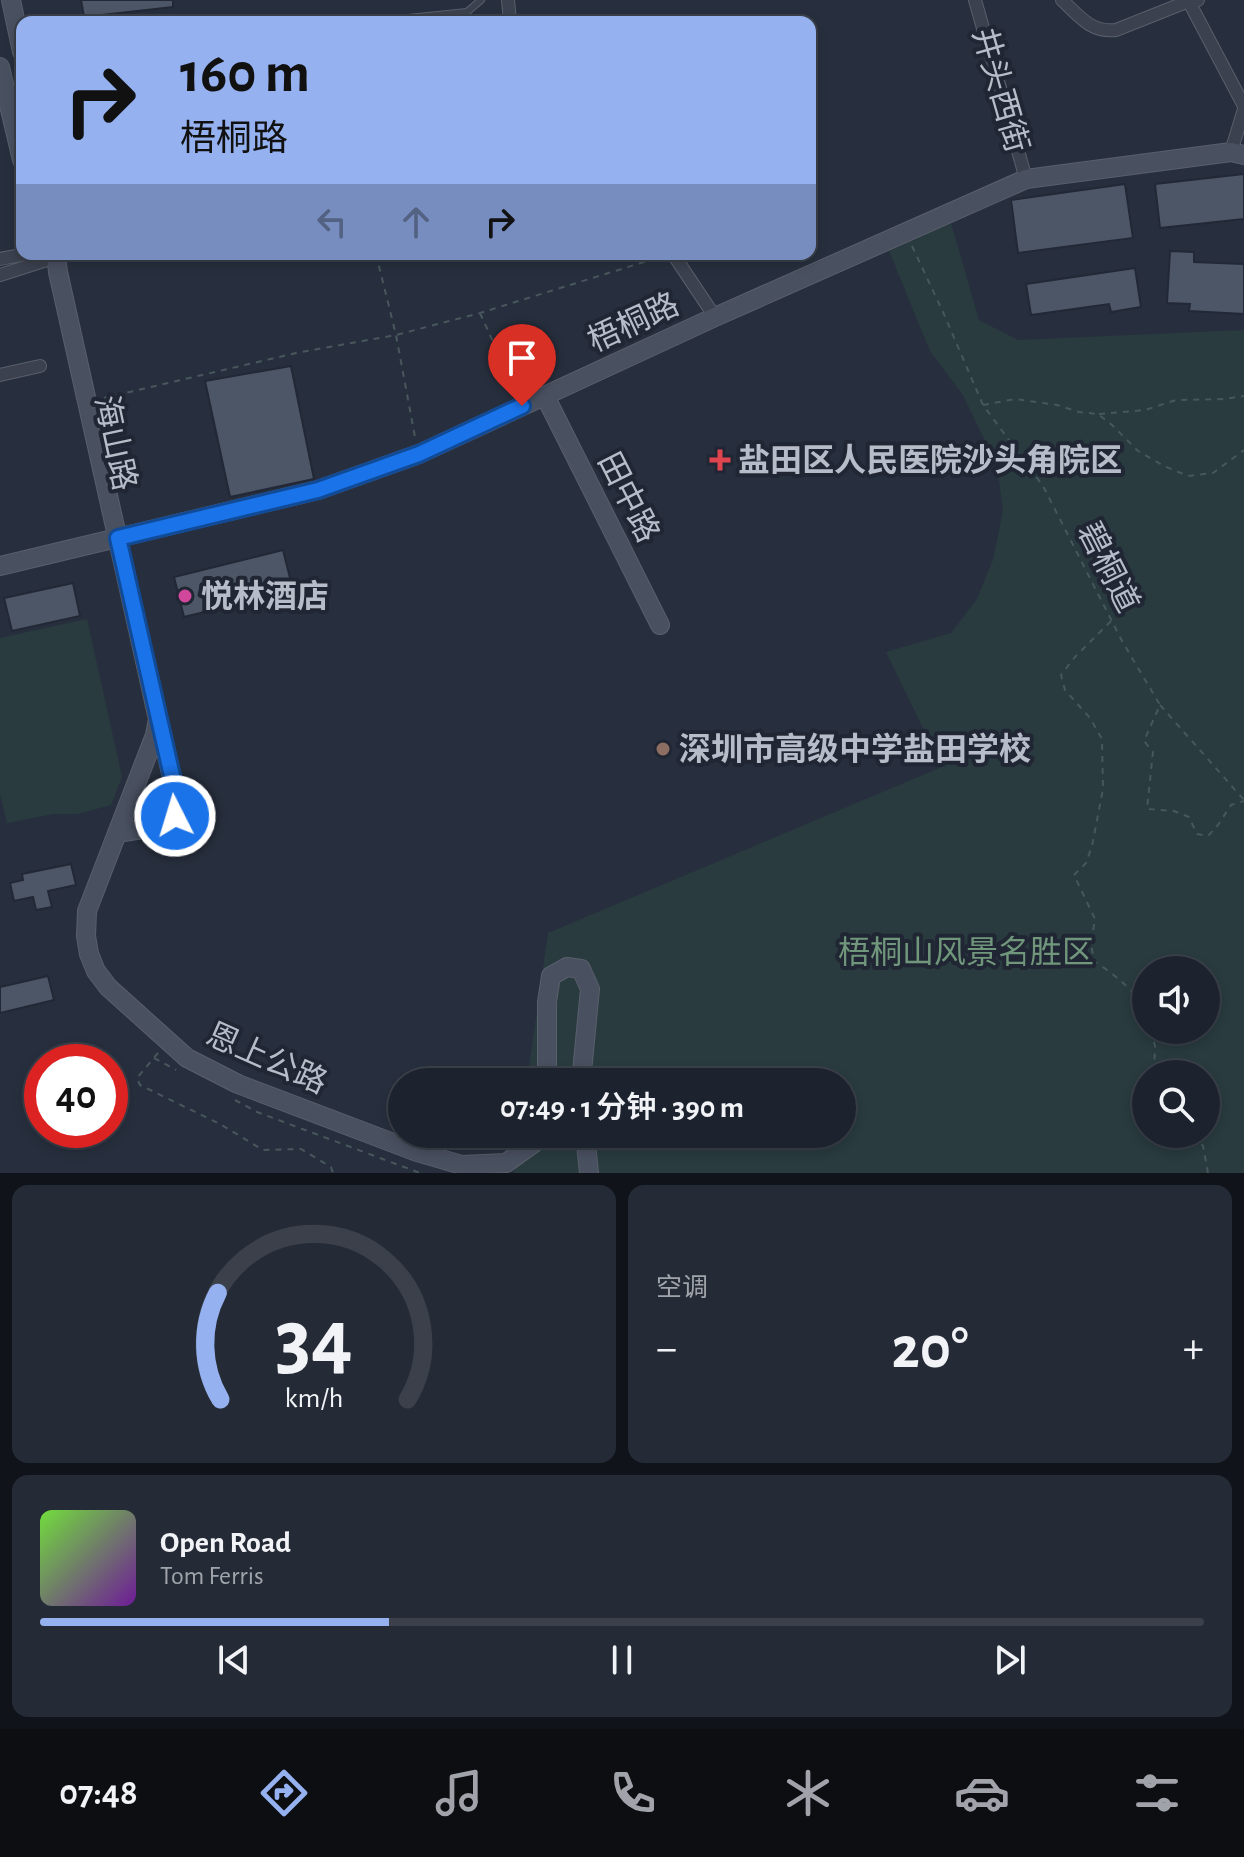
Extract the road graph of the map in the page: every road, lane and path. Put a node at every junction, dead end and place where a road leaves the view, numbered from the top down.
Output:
1 (11, 0) edge
2 (481, 0) edge
3 (975, 0) edge
4 (1062, 0) edge
5 (1189, 0) edge
6 (1198, 0) edge
7 (467, 12) junction
8 (428, 16) edge
9 (467, 16) edge
10 (16, 24) edge
11 (0, 67) edge
12 (1244, 107) edge
13 (16, 135) edge
14 (1238, 153) edge
15 (1026, 179) junction
16 (910, 242) dead end
17 (39, 260) edge
18 (51, 260) edge
19 (51, 260) edge
20 (377, 260) edge
21 (652, 260) edge
22 (675, 260) edge
23 (0, 275) edge
24 (480, 313) junction
25 (715, 317) junction
26 (396, 335) junction
27 (40, 366) dead end
28 (0, 375) edge
29 (545, 396) junction
30 (1244, 396) edge
31 (87, 402) junction
32 (983, 405) junction
33 (522, 406) junction
34 (1098, 414) junction
35 (1244, 450) edge
36 (419, 454) junction
37 (112, 539) junction
38 (0, 566) edge
39 (1111, 621) junction
40 (660, 625) dead end
41 (1160, 705) junction
42 (158, 719) junction
43 (140, 775) junction
44 (1244, 801) edge
45 (117, 833) junction
46 (1132, 994) edge
47 (168, 1041) junction
48 (154, 1058) junction
49 (547, 1068) edge
50 (582, 1068) edge
51 (180, 1072) dead end
52 (232, 1098) dead end
53 (388, 1141) edge
54 (406, 1148) edge
55 (527, 1148) edge
56 (586, 1148) edge
57 (1203, 1148) edge
58 (333, 1173) edge
59 (420, 1173) edge
60 (589, 1173) edge
61 (1208, 1173) edge

1 - 10 street
2 - 7 lane
3 - 15 street, 井头西街
4 - 5 street
5 - 6 street
5 - 12 street
7 - 8 lane
7 - 9 lane
11 - 13 street
12 - 14 street
14 - 15 street, 梧桐路
15 - 25 street, 梧桐路
16 - 32 path, 碧桐道
17 - 23 street
18 - 31 street, 海山路
19 - 37 street, 海山路
20 - 26 path
21 - 24 path
22 - 25 street
24 - 26 path
24 - 33 path
25 - 29 street, 梧桐路
26 - 31 path
26 - 36 path
27 - 28 street
29 - 33 street, 梧桐路
29 - 40 street, 田中路
30 - 34 path
31 - 37 street, 海山路
32 - 34 path
32 - 39 path, 碧桐道
33 - 36 street, 梧桐路
34 - 35 path
36 - 37 street, 梧桐路
37 - 38 street, 梧桐路
37 - 42 street, 海山路
37 - 43 street, 海山路
39 - 41 path, 碧桐道
39 - 46 path
41 - 44 path, 碧桐道
41 - 44 path
42 - 43 street, 海山路
42 - 45 street, 海山路
43 - 45 street, 恩上公路
45 - 47 street, 恩上公路
47 - 48 path
47 - 53 street, 恩上公路
48 - 51 path
48 - 58 path
49 - 50 street
52 - 59 path
54 - 55 street, 恩上公路
56 - 60 street
57 - 61 path

